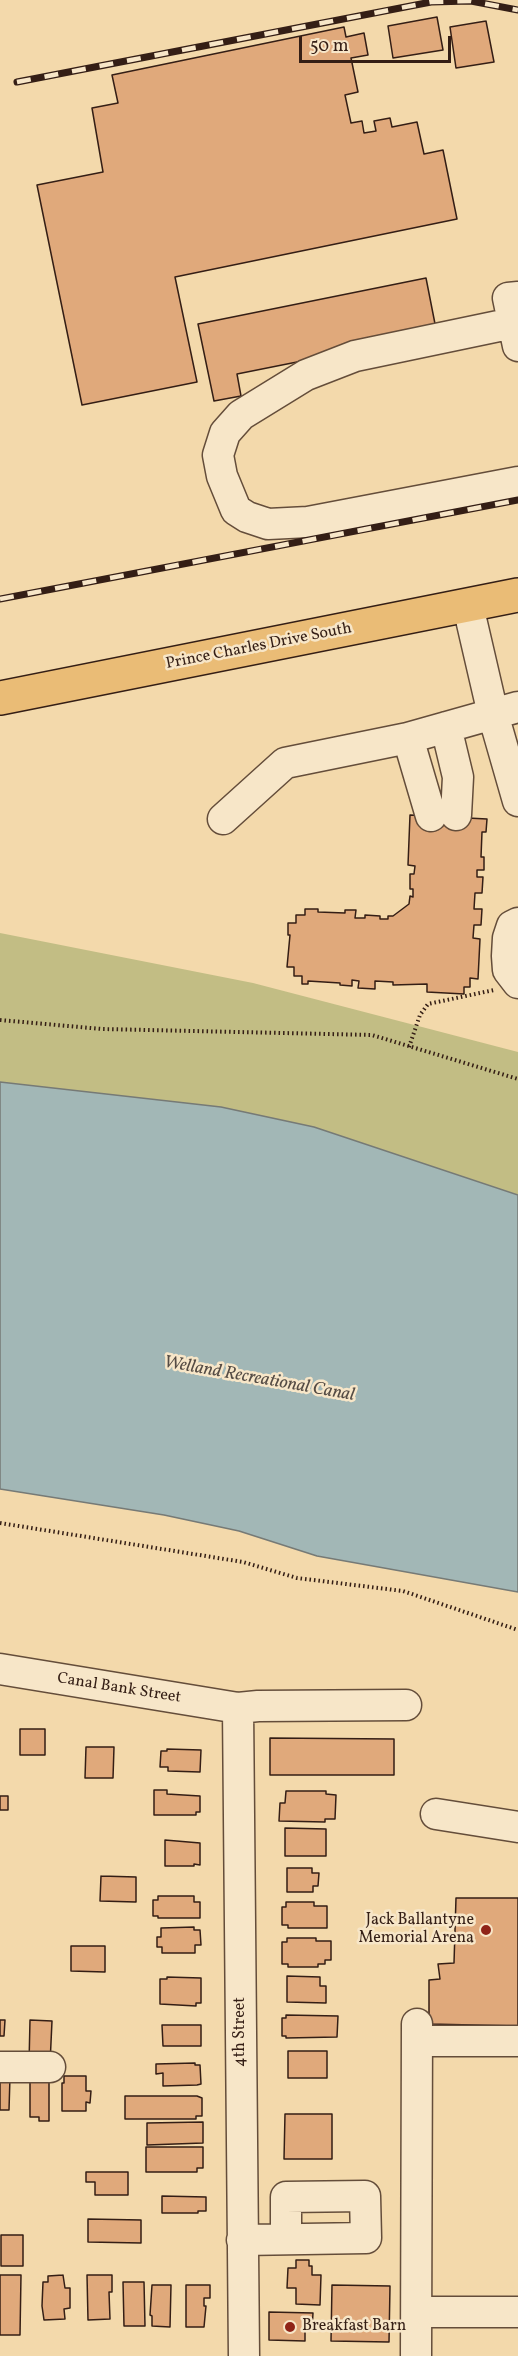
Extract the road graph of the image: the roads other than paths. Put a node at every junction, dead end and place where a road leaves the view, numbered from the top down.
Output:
1 (516, 322) edge
2 (518, 483) edge
3 (518, 595) edge
4 (468, 606) junction
5 (0, 698) edge
6 (506, 710) edge
7 (446, 727) junction
8 (408, 738) junction
9 (518, 801) edge
10 (224, 819) dead end
11 (518, 923) edge
12 (518, 983) edge
13 (0, 1669) edge
14 (406, 1705) dead end
15 (238, 1708) junction
16 (436, 1814) dead end
17 (518, 1827) edge
18 (518, 2041) edge
19 (0, 2067) edge
20 (50, 2067) dead end
21 (286, 2239) dead end
22 (242, 2240) junction
23 (417, 2312) junction
24 (518, 2312) edge
25 (244, 2356) edge
26 (416, 2356) edge

1 - 2 street
3 - 4 main road, Prince Charles Drive South
4 - 5 main road, Prince Charles Drive South
4 - 6 street
6 - 7 street
6 - 9 street
7 - 8 street
7 - 8 street
8 - 10 street
11 - 12 street
13 - 15 street, Canal Bank Street
14 - 15 street, Canal Bank Street
15 - 22 street, 4th Street
16 - 17 street
18 - 23 street
19 - 20 street
21 - 22 street
22 - 25 street, 4th Street
23 - 24 street
23 - 26 street

